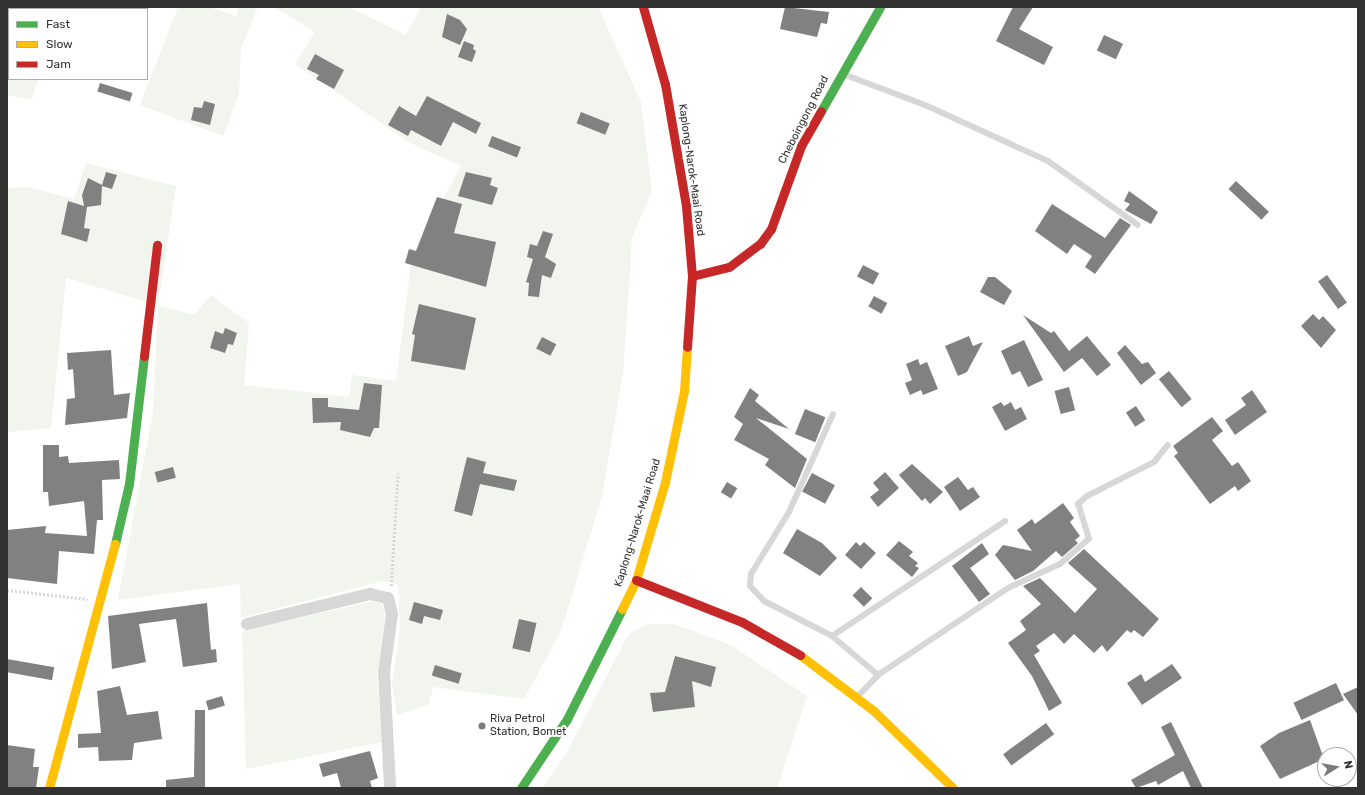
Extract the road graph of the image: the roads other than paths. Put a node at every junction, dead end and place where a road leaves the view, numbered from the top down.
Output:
1 (643, 7) edge
2 (880, 7) edge
3 (842, 74) junction
4 (1138, 226) dead end
5 (157, 245) dead end
6 (692, 276) junction
7 (833, 414) dead end
8 (1168, 445) dead end
9 (1005, 521) dead end
10 (636, 580) junction
11 (247, 624) dead end
12 (832, 636) junction
13 (878, 675) junction
14 (858, 696) junction
15 (49, 788) edge
16 (390, 788) edge
17 (521, 788) edge
18 (953, 788) edge

1 - 6 main road, Kaplong-Narok-Maai Road
2 - 3 main road, Cheboingong Road
3 - 4 lane
3 - 6 main road, Cheboingong Road
5 - 15 main road
6 - 10 main road, Kaplong-Narok-Maai Road
7 - 12 lane
8 - 13 lane
9 - 12 lane
10 - 14 main road
10 - 17 main road, Kaplong-Narok-Maai Road
11 - 16 street
12 - 13 lane
13 - 14 lane
14 - 18 main road

